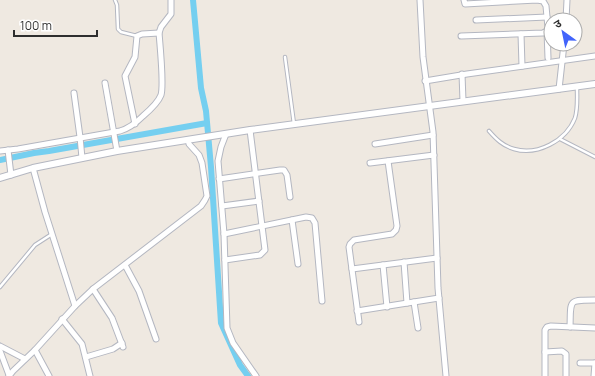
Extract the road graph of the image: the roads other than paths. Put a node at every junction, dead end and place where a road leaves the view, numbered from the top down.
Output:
1 (115, 0) edge
2 (170, 0) edge
3 (420, 0) edge
4 (464, 0) edge
5 (537, 0) edge
6 (547, 0) edge
7 (567, 0) edge
8 (546, 6) junction
9 (547, 12) edge
10 (566, 12) edge
11 (543, 17) edge
12 (476, 20) dead end
13 (159, 33) junction
14 (543, 33) edge
15 (521, 34) junction
16 (137, 36) junction
17 (461, 36) dead end
18 (548, 52) edge
19 (564, 52) edge
20 (595, 56) edge
21 (285, 57) dead end
22 (548, 58) dead end
23 (563, 60) junction
24 (522, 66) junction
25 (462, 74) junction
26 (425, 81) junction
27 (105, 83) dead end
28 (595, 84) edge
29 (577, 87) junction
30 (559, 89) junction
31 (74, 93) dead end
32 (463, 101) junction
33 (430, 105) junction
34 (135, 124) junction
35 (294, 124) junction
36 (250, 130) junction
37 (489, 131) dead end
38 (114, 132) junction
39 (224, 134) junction
40 (433, 135) junction
41 (80, 137) junction
42 (560, 138) junction
43 (188, 140) junction
44 (376, 144) dead end
45 (117, 148) junction
46 (0, 151) edge
47 (8, 153) junction
48 (434, 155) junction
49 (595, 157) edge
50 (82, 158) junction
51 (388, 161) junction
52 (370, 163) dead end
53 (33, 168) junction
54 (255, 173) junction
55 (12, 175) junction
56 (0, 178) edge
57 (219, 179) junction
58 (290, 197) dead end
59 (259, 201) junction
60 (222, 206) junction
61 (292, 220) junction
62 (262, 226) junction
63 (52, 234) junction
64 (224, 234) junction
65 (437, 258) junction
66 (225, 260) junction
67 (404, 262) junction
68 (298, 264) dead end
69 (125, 265) junction
70 (383, 265) junction
71 (352, 269) junction
72 (0, 287) edge
73 (93, 289) junction
74 (439, 298) junction
75 (595, 300) edge
76 (322, 301) dead end
77 (414, 302) junction
78 (407, 304) junction
79 (75, 306) junction
80 (387, 307) junction
81 (357, 311) junction
82 (62, 319) junction
83 (359, 322) dead end
84 (570, 327) junction
85 (418, 328) dead end
86 (595, 328) edge
87 (156, 339) dead end
88 (0, 346) edge
89 (35, 350) junction
90 (0, 351) edge
91 (545, 352) junction
92 (86, 357) junction
93 (25, 359) junction
94 (580, 363) dead end
95 (595, 363) edge
96 (9, 376) edge
97 (49, 376) edge
98 (90, 376) edge
99 (256, 376) edge
100 (446, 376) edge
101 (545, 376) edge
102 (566, 376) edge
103 (594, 376) edge

1 - 16 lane
2 - 13 street
3 - 26 street
4 - 5 street
5 - 8 street
6 - 8 street
7 - 10 street
8 - 9 street
11 - 12 street
13 - 16 street
13 - 34 street
14 - 15 street
15 - 17 street
15 - 24 street
16 - 34 street
18 - 22 street
19 - 23 street
20 - 23 street
21 - 35 lane
23 - 24 street
23 - 30 street
24 - 25 street
25 - 26 street
25 - 32 street
26 - 33 street
27 - 38 street
28 - 29 street
29 - 30 street
29 - 42 lane
30 - 32 street
31 - 41 street
32 - 33 street
33 - 35 street
33 - 40 street
34 - 38 street
35 - 36 street
36 - 39 street
36 - 54 street
37 - 42 lane
38 - 41 street
38 - 45 street
39 - 43 street
39 - 57 street
40 - 44 street
40 - 48 street
41 - 47 street
41 - 50 street
42 - 49 lane
43 - 45 street
43 - 69 street
45 - 50 street
46 - 47 street
47 - 55 street
48 - 51 street
48 - 65 street
50 - 53 street
51 - 52 street
51 - 71 street
53 - 55 street
53 - 63 street
54 - 57 street
54 - 58 street
54 - 59 street
55 - 56 street
57 - 60 street
59 - 60 street
59 - 62 street
60 - 64 street
61 - 62 street
61 - 68 street
61 - 76 street
62 - 64 street
62 - 66 street
63 - 72 lane
63 - 79 street
64 - 66 street
65 - 67 street
65 - 74 street
66 - 99 street
67 - 70 street
67 - 78 street
69 - 73 street
69 - 87 street
70 - 71 street
70 - 80 street
71 - 81 street
73 - 79 street
73 - 92 street
74 - 77 street
74 - 100 street
75 - 84 street
77 - 78 street
77 - 85 street
78 - 80 street
79 - 82 street
80 - 81 street
81 - 83 street
82 - 89 street
82 - 92 street
84 - 86 street
84 - 91 street
88 - 93 street
89 - 93 street
89 - 97 street
90 - 96 street
91 - 101 street
91 - 102 street
92 - 98 street
93 - 96 street
94 - 95 street
95 - 103 street

